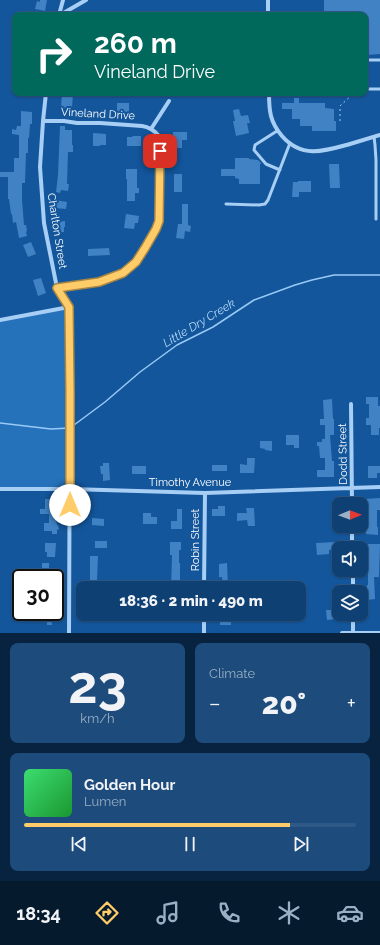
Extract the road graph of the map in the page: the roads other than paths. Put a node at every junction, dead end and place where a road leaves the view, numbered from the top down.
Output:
1 (63, 0) edge
2 (86, 0) edge
3 (268, 0) edge
4 (61, 12) edge
5 (65, 12) edge
6 (268, 12) edge
7 (368, 60) edge
8 (380, 60) edge
9 (368, 89) edge
10 (380, 89) edge
11 (46, 96) edge
12 (269, 96) edge
13 (169, 101) dead end
14 (43, 121) junction
15 (151, 129) junction
16 (277, 131) junction
17 (380, 135) edge
18 (374, 137) junction
19 (290, 143) junction
20 (280, 170) junction
21 (226, 204) dead end
22 (376, 218) dead end
23 (57, 288) junction
24 (69, 307) junction
25 (0, 320) edge
26 (351, 404) dead end
27 (352, 487) junction
28 (380, 487) edge
29 (0, 489) edge
30 (70, 489) junction
31 (205, 493) junction
32 (352, 497) edge
33 (204, 581) edge
34 (204, 621) edge
35 (353, 621) edge
36 (69, 633) edge
37 (204, 633) edge
38 (342, 633) edge
39 (353, 633) edge
40 (380, 633) edge

1 - 4 street
2 - 5 street
3 - 6 street
7 - 8 lane
9 - 10 lane
11 - 14 street, Charlton Street
12 - 16 street
13 - 15 street
14 - 15 street, Vineland Drive
14 - 23 street, Charlton Street
15 - 23 street
16 - 19 street
16 - 20 lane
17 - 18 street
18 - 19 street
18 - 22 lane
19 - 20 lane
20 - 21 lane
23 - 24 street, Charlton Street
24 - 25 street
24 - 30 street
26 - 27 street, Dodd Street
27 - 28 street, Timothy Avenue
27 - 31 street, Timothy Avenue
27 - 32 street, Dodd Street
29 - 30 street, Timothy Avenue
30 - 31 street, Timothy Avenue
30 - 36 street
31 - 33 street, Robin Street
34 - 37 street
35 - 39 street
38 - 39 street
39 - 40 street

